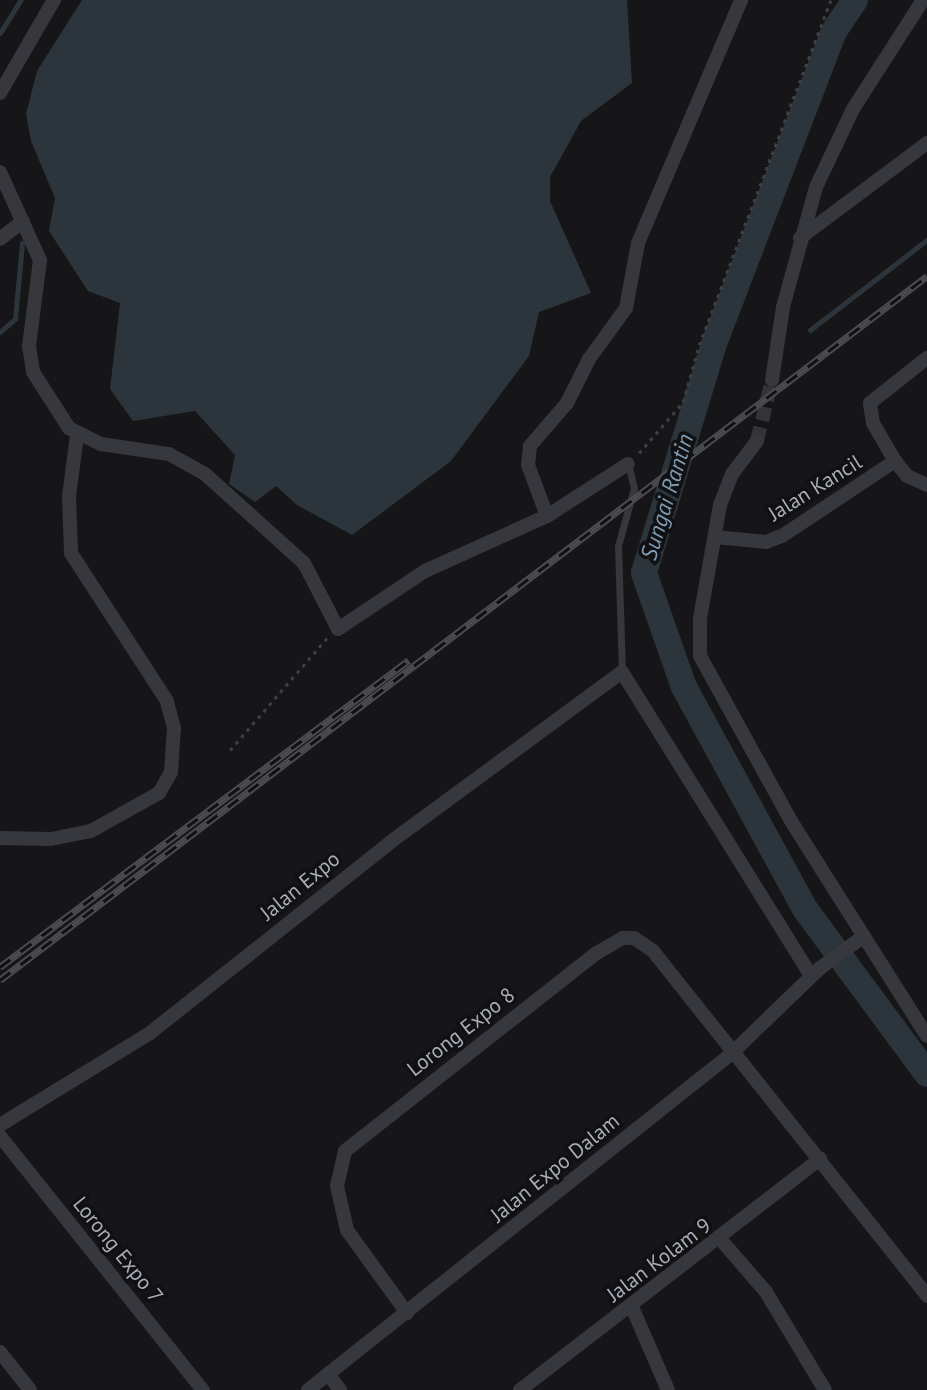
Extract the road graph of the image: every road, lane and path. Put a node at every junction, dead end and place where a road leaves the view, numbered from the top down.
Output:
1 (54, 0) edge
2 (741, 0) edge
3 (831, 0) edge
4 (923, 0) edge
5 (0, 93) edge
6 (927, 143) edge
7 (0, 172) edge
8 (23, 221) junction
9 (800, 238) junction
10 (0, 239) edge
11 (927, 358) edge
12 (772, 380) tunnel mouth
13 (77, 435) junction
14 (757, 440) tunnel mouth
15 (895, 461) junction
16 (628, 464) junction
17 (927, 485) edge
18 (547, 516) junction
19 (715, 537) junction
20 (338, 629) junction
21 (622, 672) junction
22 (230, 750) dead end
23 (0, 838) edge
24 (858, 940) junction
25 (815, 972) junction
26 (927, 1036) edge
27 (731, 1054) junction
28 (0, 1125) edge
29 (0, 1136) edge
30 (820, 1159) junction
31 (721, 1240) junction
32 (927, 1296) edge
33 (632, 1307) junction
34 (407, 1313) junction
35 (0, 1352) edge
36 (328, 1374) junction
37 (30, 1390) edge
38 (203, 1390) edge
39 (308, 1390) edge
40 (340, 1390) edge
41 (520, 1390) edge
42 (668, 1390) edge
43 (825, 1390) edge

1 - 5 street
2 - 18 street
3 - 16 path
4 - 9 street
6 - 9 street
7 - 8 street
8 - 10 street
8 - 13 street
9 - 12 street
11 - 15 street
13 - 20 street
13 - 23 street
14 - 19 street
15 - 17 street, Jalan Kancil
15 - 19 street, Jalan Kancil
16 - 18 street
16 - 21 lane
18 - 20 street
19 - 24 street
20 - 22 path
21 - 25 street
21 - 28 street, Jalan Expo
24 - 25 street, Jalan Expo Dalam
24 - 26 street
25 - 27 street, Jalan Expo Dalam
27 - 30 street
27 - 34 street, Jalan Expo Dalam
27 - 34 street, Lorong Expo 8
29 - 38 street, Lorong Expo 7
30 - 31 street, Jalan Kolam 9
30 - 32 street
31 - 33 street, Jalan Kolam 9
31 - 43 street
33 - 41 street, Jalan Kolam 9
33 - 42 street
34 - 36 street, Jalan Expo Dalam
35 - 37 street
36 - 39 street, Jalan Expo Dalam
36 - 40 street

